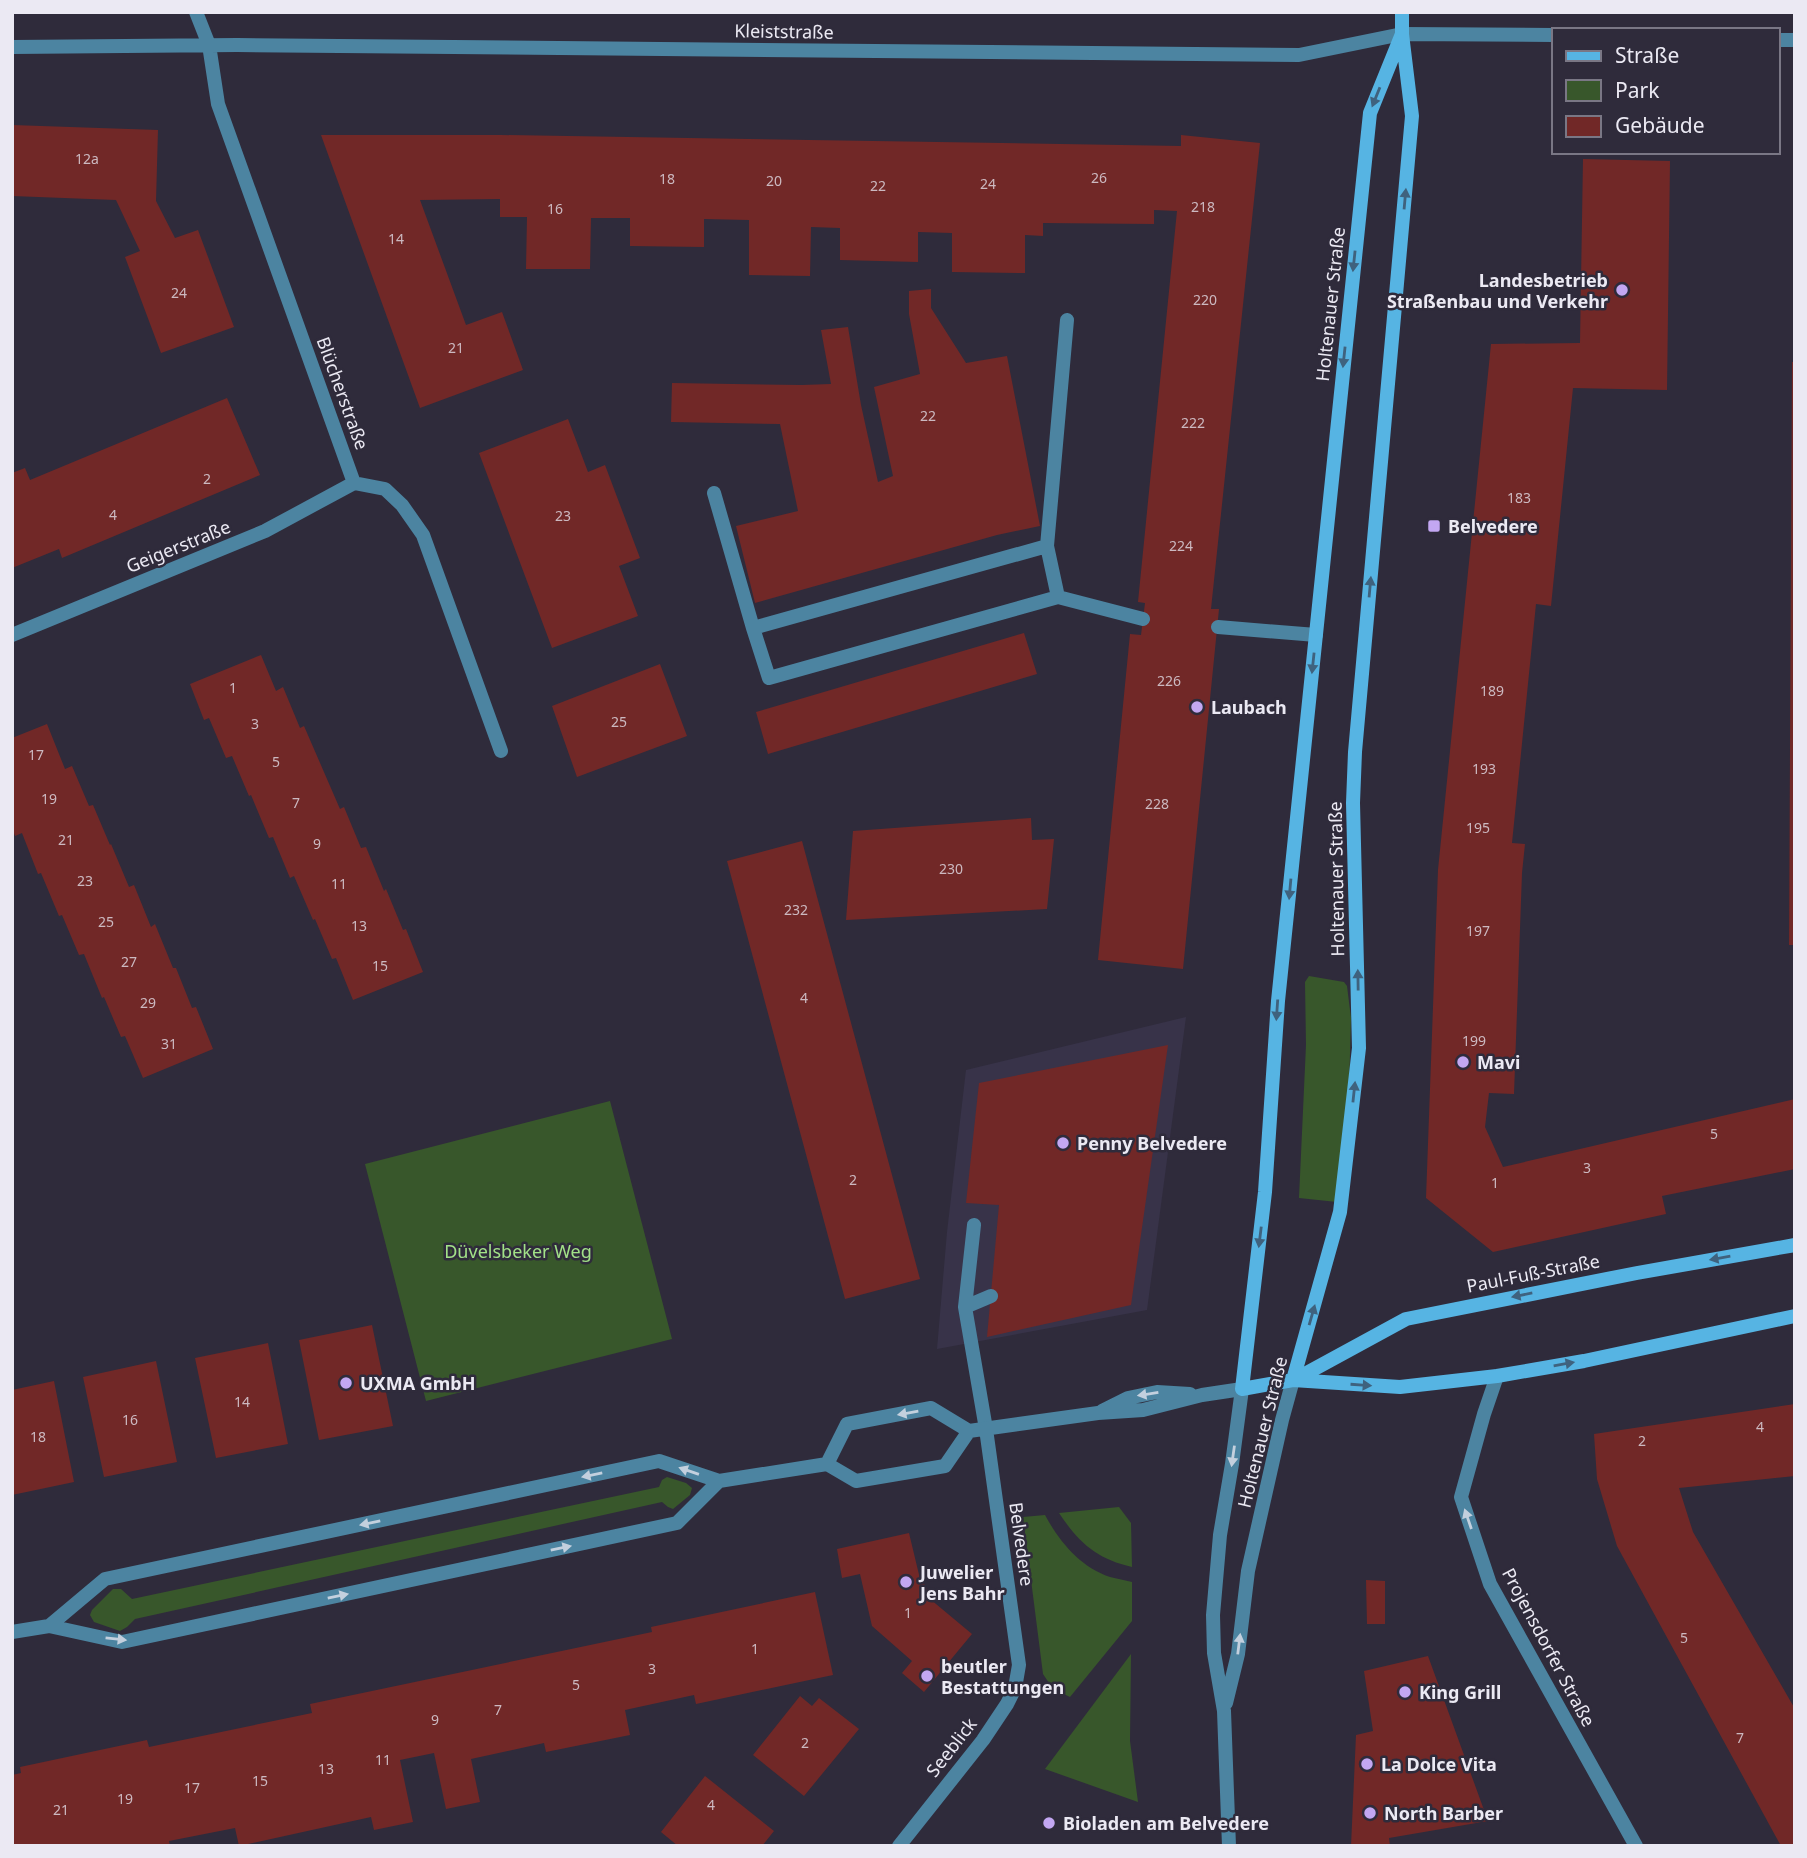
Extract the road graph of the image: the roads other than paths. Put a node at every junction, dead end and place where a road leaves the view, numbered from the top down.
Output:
1 (196, 12) edge
2 (1402, 12) edge
3 (1402, 34) junction
4 (1552, 35) edge
5 (209, 45) junction
6 (12, 47) edge
7 (1067, 320) dead end
8 (354, 483) junction
9 (714, 493) dead end
10 (1046, 546) junction
11 (1058, 597) junction
12 (1143, 620) dead end
13 (1218, 626) dead end
14 (753, 628) junction
15 (12, 635) edge
16 (1316, 635) junction
17 (501, 751) dead end
18 (974, 1225) dead end
19 (1795, 1245) edge
20 (991, 1296) dead end
21 (965, 1307) junction
22 (1795, 1317) edge
23 (1497, 1376) junction
24 (1293, 1380) junction
25 (1242, 1389) junction
26 (986, 1429) junction
27 (969, 1431) junction
28 (827, 1464) junction
29 (719, 1481) junction
30 (49, 1626) junction
31 (12, 1632) edge
32 (1019, 1665) joint
33 (1224, 1711) junction
34 (899, 1846) edge
35 (1229, 1846) edge
36 (1636, 1846) edge

1 - 5 street, Blücherstraße
2 - 3 main road, Holtenauer Straße
3 - 4 street, Kleiststraße
3 - 5 street, Kleiststraße
3 -> 16 main road, Holtenauer Straße
24 -> 3 main road, Holtenauer Straße
5 - 6 street, Kleiststraße
5 - 8 street, Blücherstraße
7 - 10 street
8 - 15 street, Geigerstraße
8 - 17 street
9 - 14 street
10 - 11 street
10 - 14 street
11 - 12 street
11 - 14 street
13 - 16 street
16 -> 25 main road, Holtenauer Straße
18 - 21 street, Belvedere
19 -> 24 main road, Paul-Fuß-Straße
20 - 21 street
21 - 26 street, Belvedere
23 -> 22 main road, Paul-Fuß-Straße
24 -> 23 main road, Paul-Fuß-Straße
36 -> 23 street, Projensdorfer Straße
24 - 25 main road, Paul-Fuß-Straße
33 -> 24 street, Holtenauer Straße
25 - 26 street
25 -> 33 street, Holtenauer Straße
26 - 27 street
26 - 32 street, Belvedere
27 - 28 street
27 -> 28 street
28 - 29 street
30 -> 29 street
29 -> 30 street
30 - 31 street
32 - 34 street, Seeblick
33 - 35 street, Holtenauer Straße

